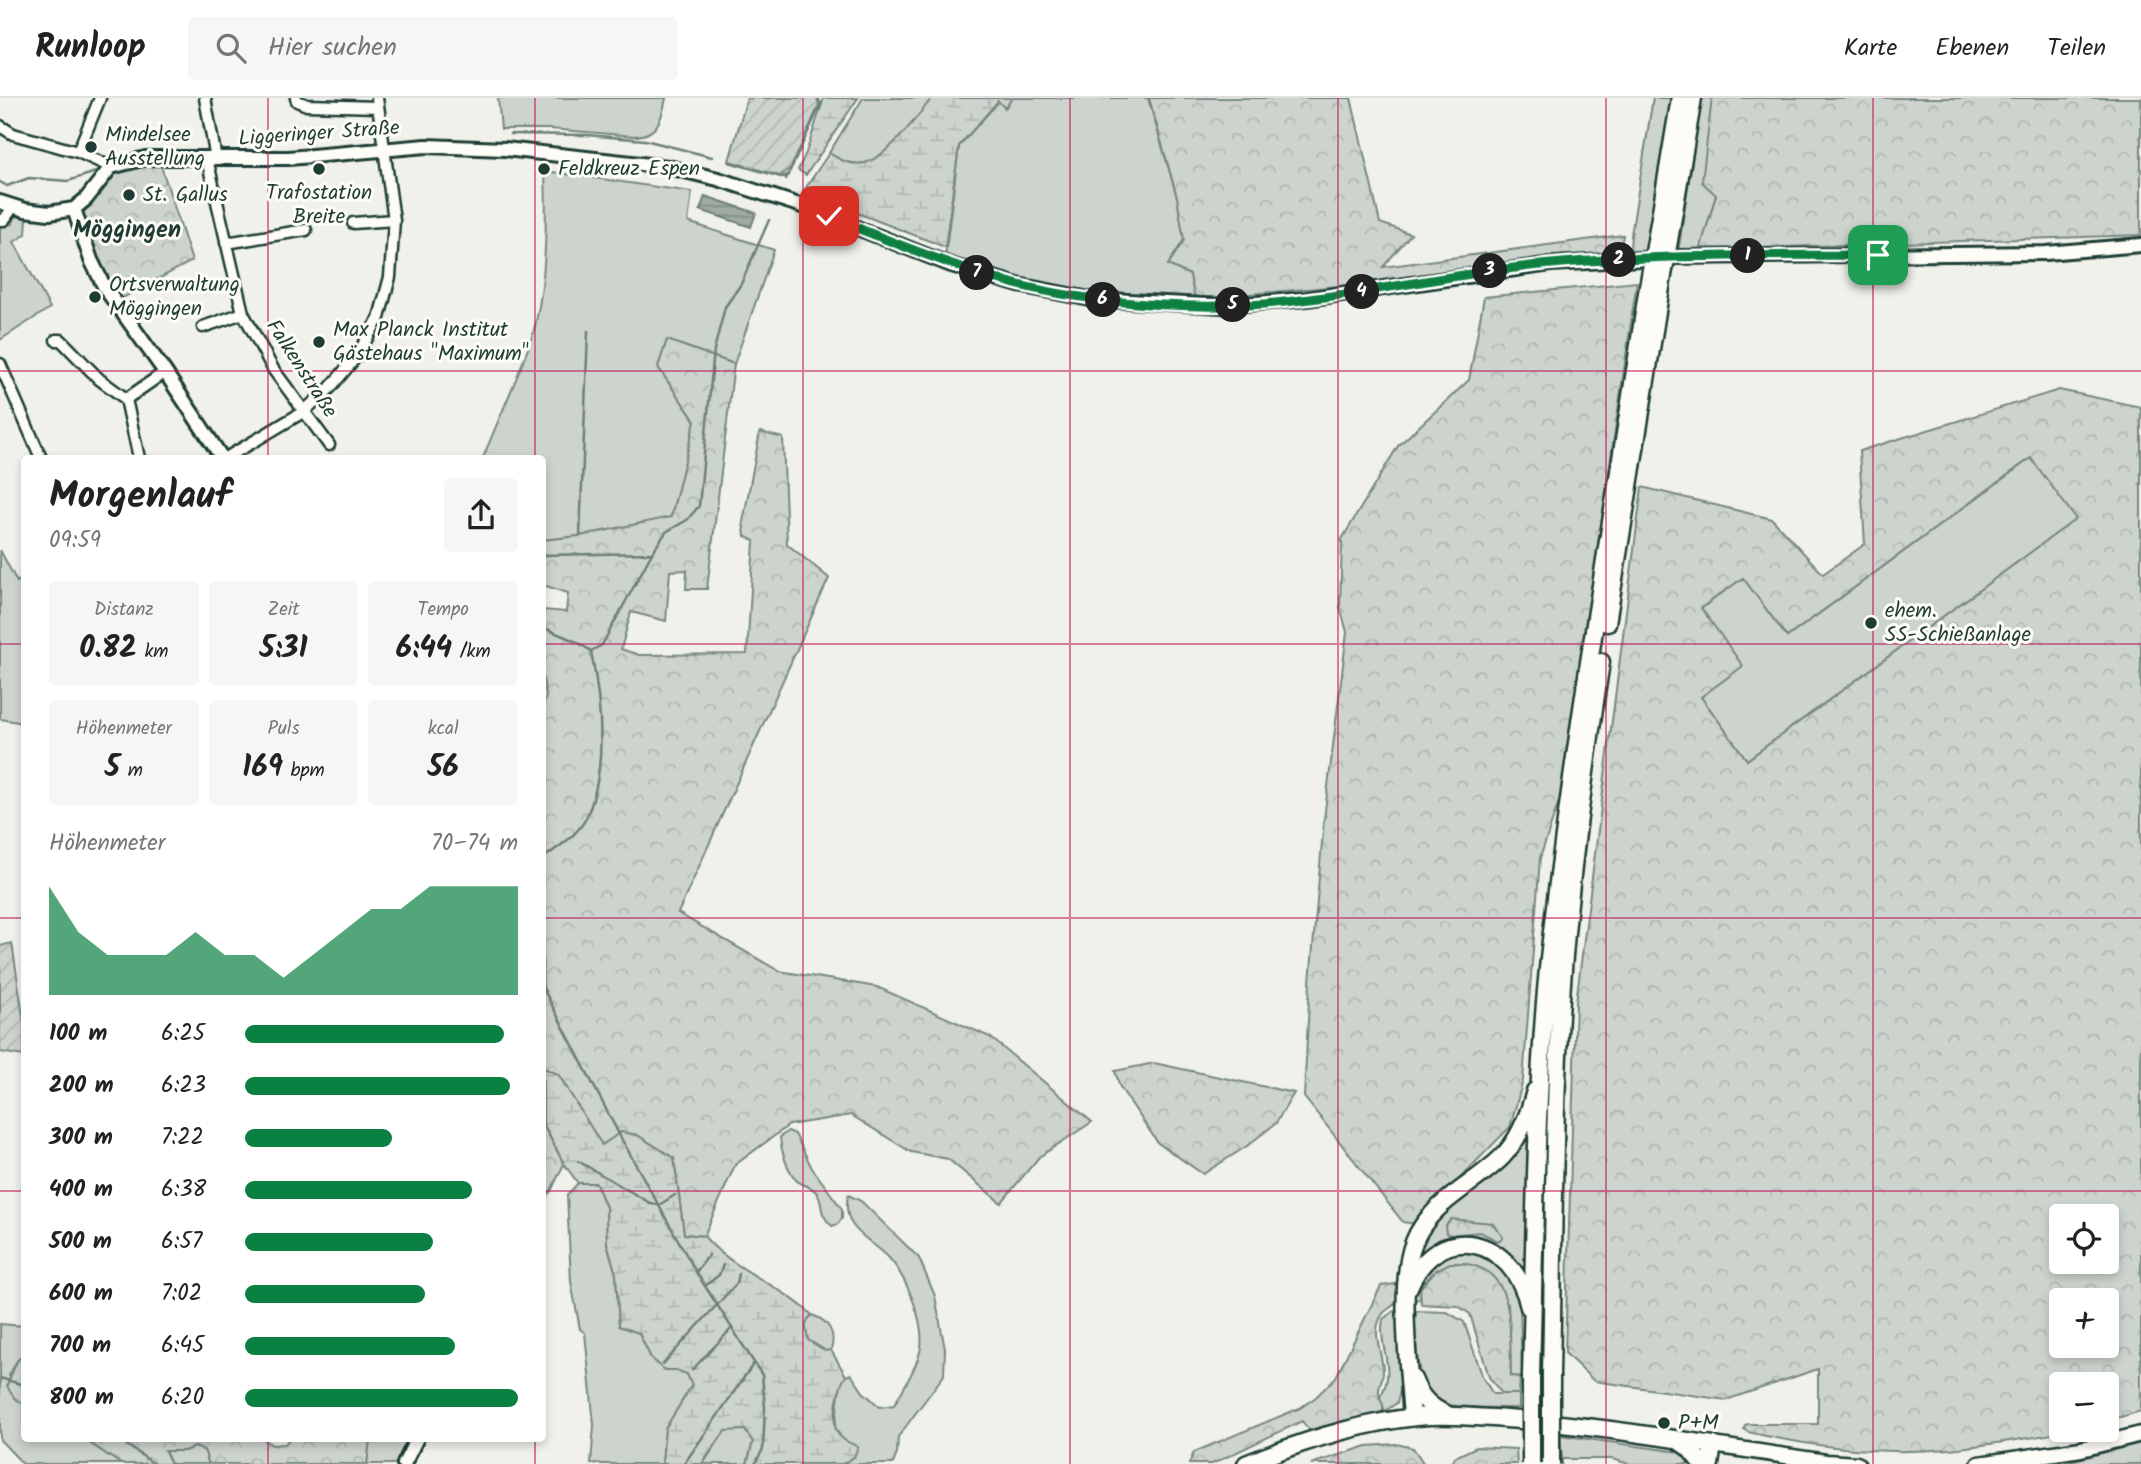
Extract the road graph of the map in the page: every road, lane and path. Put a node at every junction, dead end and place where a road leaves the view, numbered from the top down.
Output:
1 (100, 98) edge
2 (205, 98) edge
3 (296, 98) edge
4 (1680, 98) edge
5 (1693, 98) edge
6 (378, 102) edge
7 (0, 126) edge
8 (384, 150) junction
9 (78, 152) junction
10 (212, 159) junction
11 (111, 167) junction
12 (0, 202) edge
13 (13, 207) junction
14 (74, 209) junction
15 (0, 220) edge
16 (394, 220) junction
17 (354, 223) dead end
18 (1665, 229) junction
19 (306, 230) dead end
20 (226, 243) junction
21 (2141, 245) edge
22 (1654, 293) junction
23 (243, 313) junction
24 (203, 327) dead end
25 (56, 340) dead end
26 (0, 364) edge
27 (165, 372) junction
28 (126, 399) junction
29 (303, 412) junction
30 (329, 445) dead end
31 (40, 455) edge
32 (138, 455) edge
33 (222, 455) edge
34 (229, 455) edge
35 (1541, 1072) junction
36 (1407, 1292) junction
37 (1532, 1323) junction
38 (1410, 1370) junction
39 (1448, 1415) junction
40 (1412, 1417) junction
41 (2141, 1434) edge
42 (1676, 1439) junction
43 (414, 1442) edge
44 (1713, 1446) junction
45 (404, 1464) edge
46 (1247, 1464) edge
47 (1531, 1464) edge
48 (1551, 1464) edge
49 (1702, 1464) edge
50 (1710, 1464) edge
51 (1857, 1464) edge
52 (1979, 1464) edge

1 - 9 street
2 - 10 street, Falkenstraße
3 - 6 street
4 - 18 main road
5 - 18 main road
6 - 8 street
7 - 9 street
8 - 10 street, Liggeringer Straße
8 - 16 street
8 - 21 street, Liggeringer Straße
9 - 11 street
10 - 11 street, Liggeringer Straße
10 - 20 street, Falkenstraße
11 - 14 street
12 - 13 street
13 - 14 street
13 - 15 street
14 - 27 street
16 - 17 street
16 - 29 street
18 - 22 main road, bridge
19 - 20 street
20 - 23 street, Falkenstraße
22 - 35 main road
22 - 48 main road, bridge
23 - 24 street, Falkenstraße
23 - 29 street, Falkenstraße
25 - 28 street
26 - 31 street
27 - 28 street
27 - 33 street
28 - 32 street
29 - 30 street, Falkenstraße
29 - 34 street
35 - 36 main road
35 - 37 main road
36 - 37 main road
36 - 38 main road
37 - 47 main road, bridge
38 - 39 main road
38 - 40 main road
39 - 40 main road
39 - 42 main road
40 - 46 main road
41 - 52 main road
42 - 44 main road
42 - 49 main road
43 - 45 street
44 - 50 main road
44 - 51 main road

